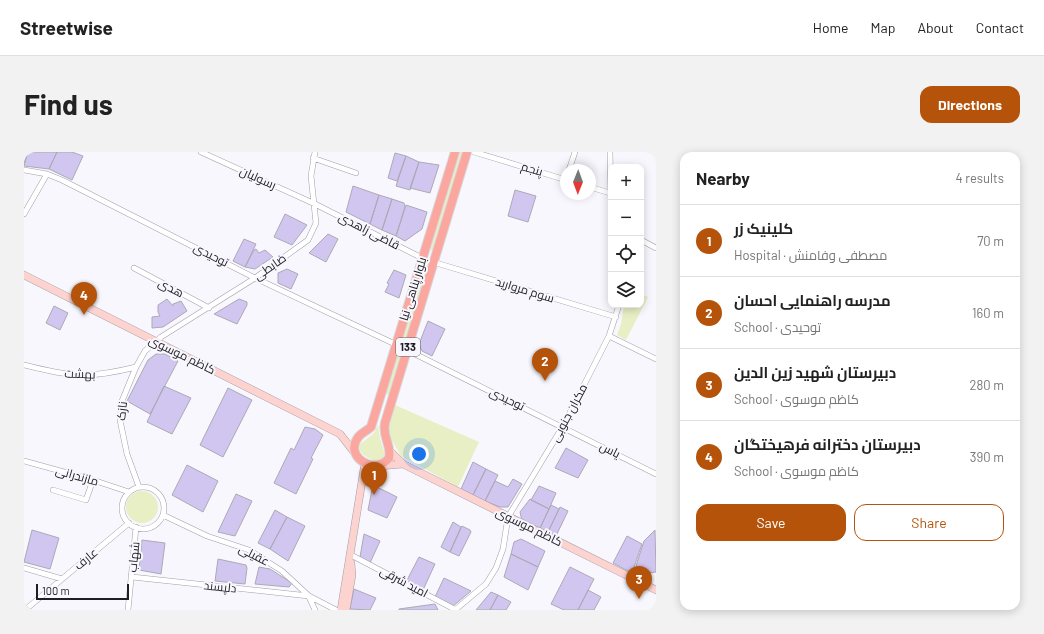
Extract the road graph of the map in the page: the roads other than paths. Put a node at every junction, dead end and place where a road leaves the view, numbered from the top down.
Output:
1 (201, 152) edge
2 (315, 152) edge
3 (455, 152) edge
4 (467, 152) edge
5 (474, 152) edge
6 (575, 152) edge
7 (610, 152) edge
8 (313, 158) junction
9 (571, 164) edge
10 (610, 164) edge
11 (24, 170) edge
12 (356, 173) dead end
13 (47, 174) junction
14 (560, 178) edge
15 (596, 189) edge
16 (608, 192) edge
17 (315, 204) junction
18 (24, 214) edge
19 (644, 242) edge
20 (656, 248) edge
21 (422, 258) junction
22 (434, 262) junction
23 (134, 268) dead end
24 (24, 275) edge
25 (255, 278) junction
26 (209, 308) junction
27 (618, 308) edge
28 (616, 318) junction
29 (609, 336) junction
30 (155, 342) junction
31 (397, 344) junction
32 (407, 350) junction
33 (656, 359) edge
34 (24, 365) edge
35 (136, 367) junction
36 (563, 426) junction
37 (354, 452) junction
38 (391, 452) junction
39 (24, 461) edge
40 (365, 463) junction
41 (403, 464) junction
42 (380, 466) junction
43 (656, 474) edge
44 (93, 480) junction
45 (139, 487) junction
46 (53, 490) dead end
47 (129, 492) junction
48 (163, 515) junction
49 (508, 517) junction
50 (129, 523) junction
51 (136, 528) junction
52 (351, 555) junction
53 (24, 568) edge
54 (132, 577) junction
55 (62, 579) junction
56 (656, 590) edge
57 (309, 596) junction
58 (25, 610) edge
59 (128, 610) edge
60 (314, 610) edge
61 (336, 610) edge
62 (341, 610) edge
63 (346, 610) edge
64 (458, 610) edge

1 - 17 street, رسولیان
2 - 8 street, ضابطی
3 - 21 main road, بلوار پناهی نیا / 133
4 - 22 main road, بلوار پناهی نیا / 133
5 - 14 street, پنجم
6 - 9 street
7 - 10 street
8 - 12 street
8 - 17 street, ضابطی
11 - 13 street, توحیدی
13 - 18 street
13 - 25 street, توحیدی
15 - 16 street
17 - 21 street, قاضی زاهدی
17 - 25 street, ضابطی
19 - 20 street
21 - 22 main road
21 - 31 main road, بلوار پناهی نیا / 133
22 - 28 street, سوم مروارید
22 - 32 main road, بلوار پناهی نیا / 133
23 - 26 street, هدی
24 - 30 main road, کاظم موسوی
25 - 26 street, ضابطی
25 - 31 street, توحیدی
26 - 30 street, ضابطی
27 - 28 street, مکران جنوبی
28 - 29 street, مکران جنوبی
29 - 33 street
29 - 36 street, مکران جنوبی
30 - 35 street, نازک
30 - 37 main road, کاظم موسوی
31 - 37 main road, بلوار پناهی نیا / 133
32 - 36 street, توحیدی
32 - 38 main road, بلوار پناهی نیا / 133
34 - 35 street, بهشت
35 - 45 street, نازک
36 - 43 street, یاس
36 - 49 street, مکران جنوبی
37 - 40 main road
38 - 41 main road
38 - 42 main road
39 - 44 street, مازندرانی
40 - 42 main road
40 - 52 main road
41 - 42 main road
41 - 49 main road, کاظم موسوی
44 - 46 street
44 - 47 street, مازندرانی
45 - 47 street
45 - 48 street
47 - 50 street
48 - 51 street
48 - 57 street, عقیلی
49 - 56 main road, کاظم موسوی
49 - 64 street
50 - 51 street
50 - 55 street, عارف
51 - 54 street, شهاب
52 - 62 main road
52 - 63 main road
52 - 64 street, امید شرقی
53 - 55 street
54 - 57 street, دلپسند
54 - 59 street, شهاب
55 - 58 street, عارف
57 - 60 street
57 - 61 street, عقیلی

